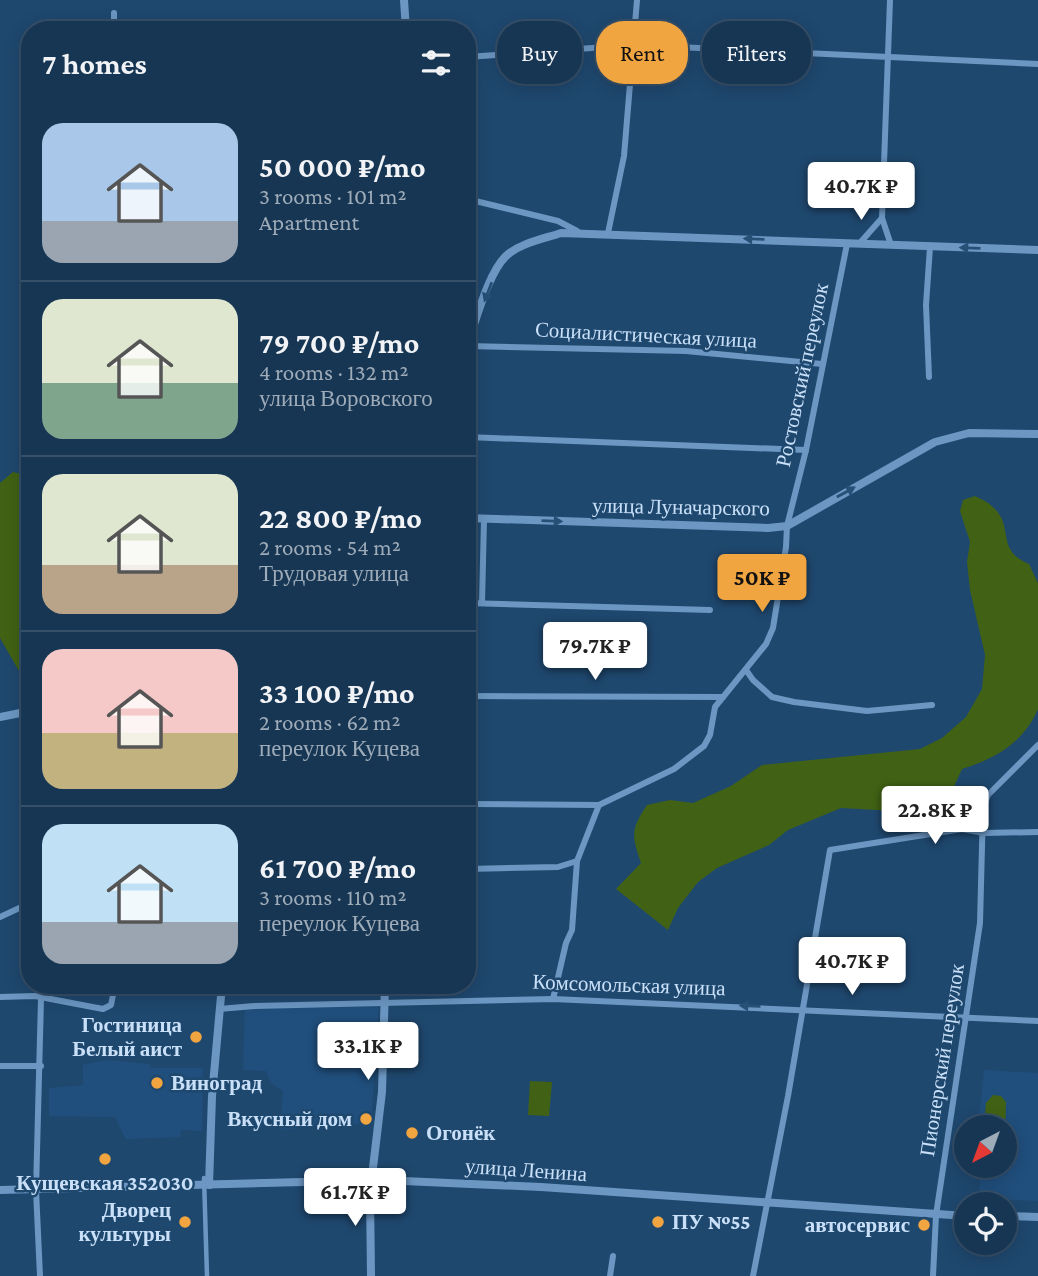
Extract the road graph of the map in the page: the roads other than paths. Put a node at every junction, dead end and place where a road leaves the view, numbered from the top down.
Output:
1 (404, 0) edge
2 (637, 0) edge
3 (890, 0) edge
4 (114, 13) dead end
5 (114, 21) edge
6 (405, 21) edge
7 (636, 21) edge
8 (688, 47) edge
9 (596, 48) edge
10 (888, 55) junction
11 (476, 56) edge
12 (1038, 64) edge
13 (630, 84) edge
14 (476, 201) edge
15 (882, 218) junction
16 (577, 231) junction
17 (608, 233) junction
18 (847, 244) junction
19 (859, 244) junction
20 (891, 245) junction
21 (930, 247) junction
22 (1038, 250) edge
23 (476, 323) edge
24 (476, 346) edge
25 (822, 364) junction
26 (929, 377) dead end
27 (1038, 434) edge
28 (476, 437) edge
29 (806, 450) junction
30 (476, 519) edge
31 (484, 519) junction
32 (787, 526) junction
33 (476, 603) edge
34 (482, 603) junction
35 (710, 610) dead end
36 (746, 670) junction
37 (476, 696) edge
38 (723, 697) junction
39 (932, 705) dead end
40 (21, 713) edge
41 (0, 717) edge
42 (1038, 745) edge
43 (476, 804) edge
44 (599, 804) junction
45 (1038, 832) edge
46 (985, 833) junction
47 (577, 862) junction
48 (476, 869) edge
49 (21, 908) edge
50 (0, 917) edge
51 (37, 994) edge
52 (112, 994) edge
53 (221, 994) edge
54 (385, 994) edge
55 (0, 996) edge
56 (38, 997) junction
57 (554, 999) junction
58 (385, 1002) junction
59 (804, 1008) junction
60 (219, 1009) junction
61 (968, 1017) junction
62 (1038, 1021) edge
63 (0, 1066) edge
64 (41, 1066) junction
65 (371, 1181) junction
66 (205, 1183) junction
67 (0, 1189) edge
68 (36, 1190) junction
69 (766, 1203) junction
70 (936, 1215) junction
71 (954, 1216) edge
72 (1017, 1216) edge
73 (1038, 1217) edge
74 (613, 1256) dead end
75 (40, 1276) edge
76 (207, 1276) edge
77 (371, 1276) edge
78 (610, 1276) edge
79 (753, 1276) edge
80 (933, 1276) edge

1 - 6 street
2 - 7 street
3 - 10 street
4 - 5 street
8 - 10 street
9 - 11 street
10 - 12 street
10 - 15 street
13 - 17 street
14 - 16 street
15 - 19 street
15 - 20 street
16 - 17 street
16 -> 23 street
18 -> 17 street
18 - 19 street
18 - 25 street, Ростовский переулок
19 - 20 street
20 - 21 street
22 -> 21 street
21 - 26 street
24 - 25 street, Социалистическая улица
25 - 29 street, Ростовский переулок
32 -> 27 street, улица Луначарского
28 - 29 street
29 - 32 street, Ростовский переулок
30 - 31 street, улица Луначарского
31 -> 32 street, улица Луначарского
31 - 34 street
32 - 36 street, Ростовский переулок
33 - 34 street
34 - 35 street
36 - 38 street, Ростовский переулок
36 - 39 street
37 - 38 street
38 - 44 street, Ростовский переулок
40 - 41 street
42 - 46 street, Пионерский переулок
43 - 44 street, Ростовский переулок
44 - 47 street
45 - 46 street
46 - 59 street
46 - 61 street, Пионерский переулок
47 - 48 street
47 - 57 street
49 - 50 street
51 - 56 street
52 - 56 street
53 - 60 street
54 - 58 street
55 - 56 street
56 - 64 street
57 - 58 street, Комсомольская улица
59 -> 57 street, Комсомольская улица
58 - 60 street, Комсомольская улица
58 - 65 street
59 - 61 street, Комсомольская улица
59 - 69 street
60 - 66 street
61 - 62 street, Комсомольская улица
61 - 70 street, Пионерский переулок
63 - 64 street
64 - 68 street
65 - 66 street, улица Ленина
65 - 69 street, улица Ленина
65 - 77 street
66 - 68 street, улица Ленина
66 - 76 street
67 - 68 street, улица Ленина
68 - 75 street
69 - 70 street, улица Ленина
69 - 79 street
70 - 71 street, улица Ленина
70 - 80 street, Пионерский переулок
72 - 73 street
74 - 78 street

